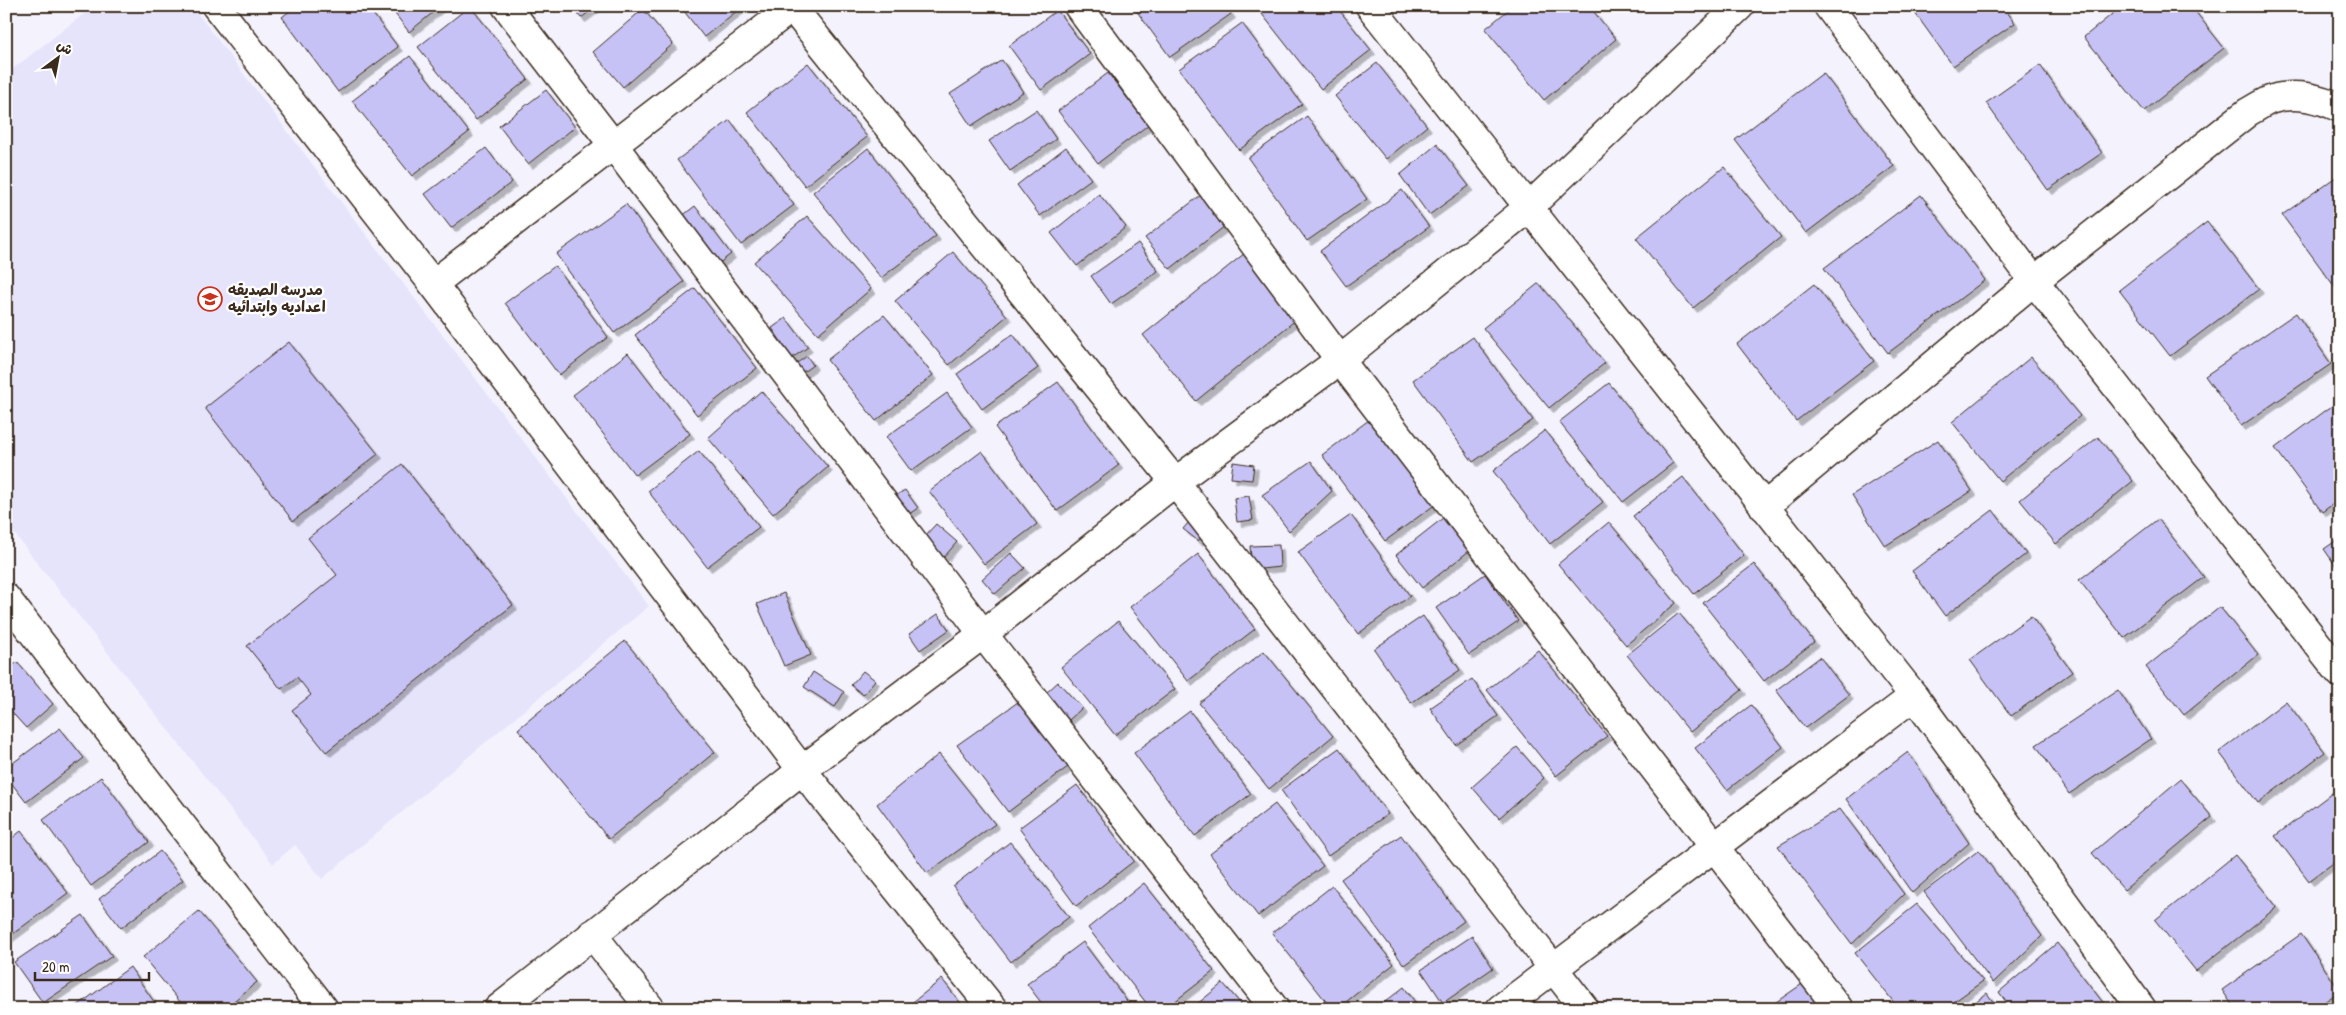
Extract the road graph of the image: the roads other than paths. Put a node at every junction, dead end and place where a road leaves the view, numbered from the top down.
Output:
1 (216, 6) edge
2 (506, 6) edge
3 (1078, 6) edge
4 (1370, 6) edge
5 (1740, 6) edge
6 (1828, 6) edge
7 (792, 7) edge
8 (2340, 108) edge
9 (614, 146) junction
10 (1528, 208) junction
11 (2034, 281) junction
12 (432, 284) junction
13 (1340, 360) junction
14 (1176, 482) junction
15 (1764, 507) junction
16 (10, 611) edge
17 (983, 634) junction
18 (2340, 673) edge
19 (1914, 696) junction
20 (802, 770) junction
21 (1716, 846) junction
22 (592, 934) junction
23 (1553, 967) junction
24 (324, 1009) edge
25 (498, 1009) edge
26 (651, 1009) edge
27 (993, 1009) edge
28 (1275, 1009) edge
29 (1500, 1009) edge
30 (1585, 1009) edge
31 (1839, 1009) edge
32 (2142, 1009) edge

1 - 12 street
2 - 9 street
3 - 13 street
4 - 10 street
5 - 10 street
6 - 11 street
7 - 9 street
7 - 14 street
8 - 11 street
9 - 12 street
9 - 17 street
10 - 13 street
10 - 15 street
11 - 15 street
11 - 18 street
12 - 20 street
13 - 14 street
13 - 21 street
14 - 17 street
14 - 23 street
15 - 19 street
16 - 24 street
17 - 20 street
17 - 28 street
19 - 21 street
19 - 32 street
20 - 22 street
20 - 27 street
21 - 23 street
21 - 31 street
22 - 25 street
22 - 26 street
23 - 29 street
23 - 30 street

